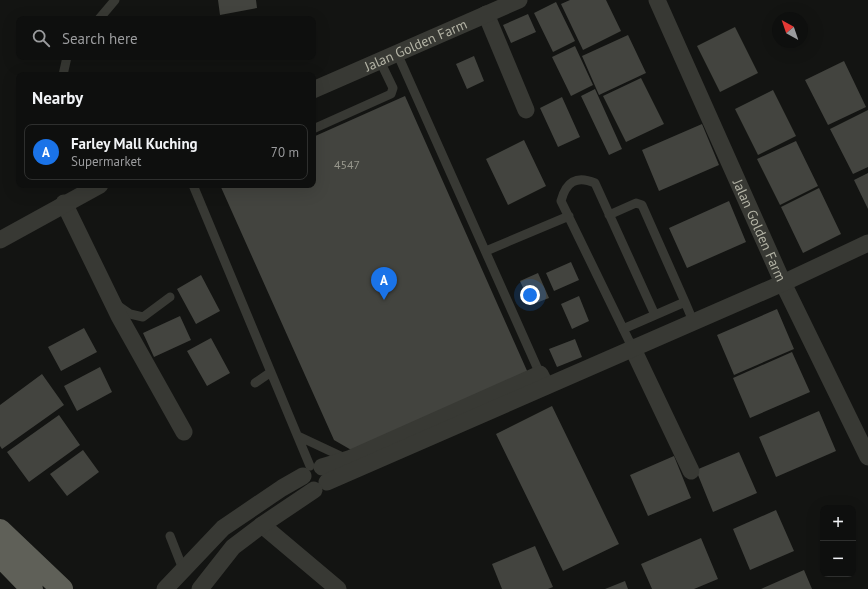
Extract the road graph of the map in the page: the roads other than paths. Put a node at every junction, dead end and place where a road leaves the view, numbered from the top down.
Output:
1 (115, 0) edge
2 (519, 0) edge
3 (657, 0) edge
4 (486, 14) junction
5 (102, 16) edge
6 (397, 53) junction
7 (66, 60) edge
8 (380, 61) junction
9 (64, 72) edge
10 (316, 89) edge
11 (526, 110) dead end
12 (316, 128) edge
13 (94, 188) edge
14 (194, 188) edge
15 (64, 204) junction
16 (609, 215) junction
17 (569, 216) junction
18 (0, 240) edge
19 (868, 243) edge
20 (486, 251) junction
21 (783, 282) junction
22 (109, 296) junction
23 (170, 297) dead end
24 (685, 302) junction
25 (655, 315) junction
26 (693, 321) junction
27 (623, 329) junction
28 (632, 347) junction
29 (271, 372) junction
30 (543, 380) junction
31 (254, 383) dead end
32 (184, 432) dead end
33 (298, 436) junction
34 (868, 456) edge
35 (349, 460) junction
36 (691, 471) dead end
37 (315, 476) junction
38 (262, 525) junction
39 (0, 530) edge
40 (170, 536) dead end
41 (0, 556) edge
42 (183, 569) junction
43 (32, 589) edge
44 (62, 589) edge
45 (165, 589) edge
46 (200, 589) edge
47 (338, 589) edge

1 - 5 lane
2 - 4 street, Jalan Golden Farm
3 - 21 street, Jalan Golden Farm
4 - 6 street, Jalan Golden Farm
4 - 11 street
6 - 8 street, Jalan Golden Farm
6 - 20 lane
7 - 9 lane
8 - 10 street, Jalan Golden Farm
8 - 12 lane
13 - 15 street
14 - 29 lane
15 - 18 street
15 - 22 street
16 - 17 lane
16 - 24 lane
16 - 25 lane
17 - 20 lane
17 - 27 lane
19 - 21 street
20 - 30 lane
21 - 26 street
21 - 34 street, Jalan Golden Farm
22 - 23 lane
22 - 32 street
24 - 25 lane
24 - 26 lane
25 - 27 lane
26 - 28 street
27 - 28 lane
28 - 30 street
28 - 36 street
29 - 31 lane
29 - 33 lane
30 - 35 street
30 - 37 street
33 - 35 lane
33 - 37 lane
35 - 37 street
37 - 38 street
37 - 42 street
38 - 46 street
38 - 47 street
39 - 44 highway
40 - 42 lane
41 - 43 highway
42 - 45 street

